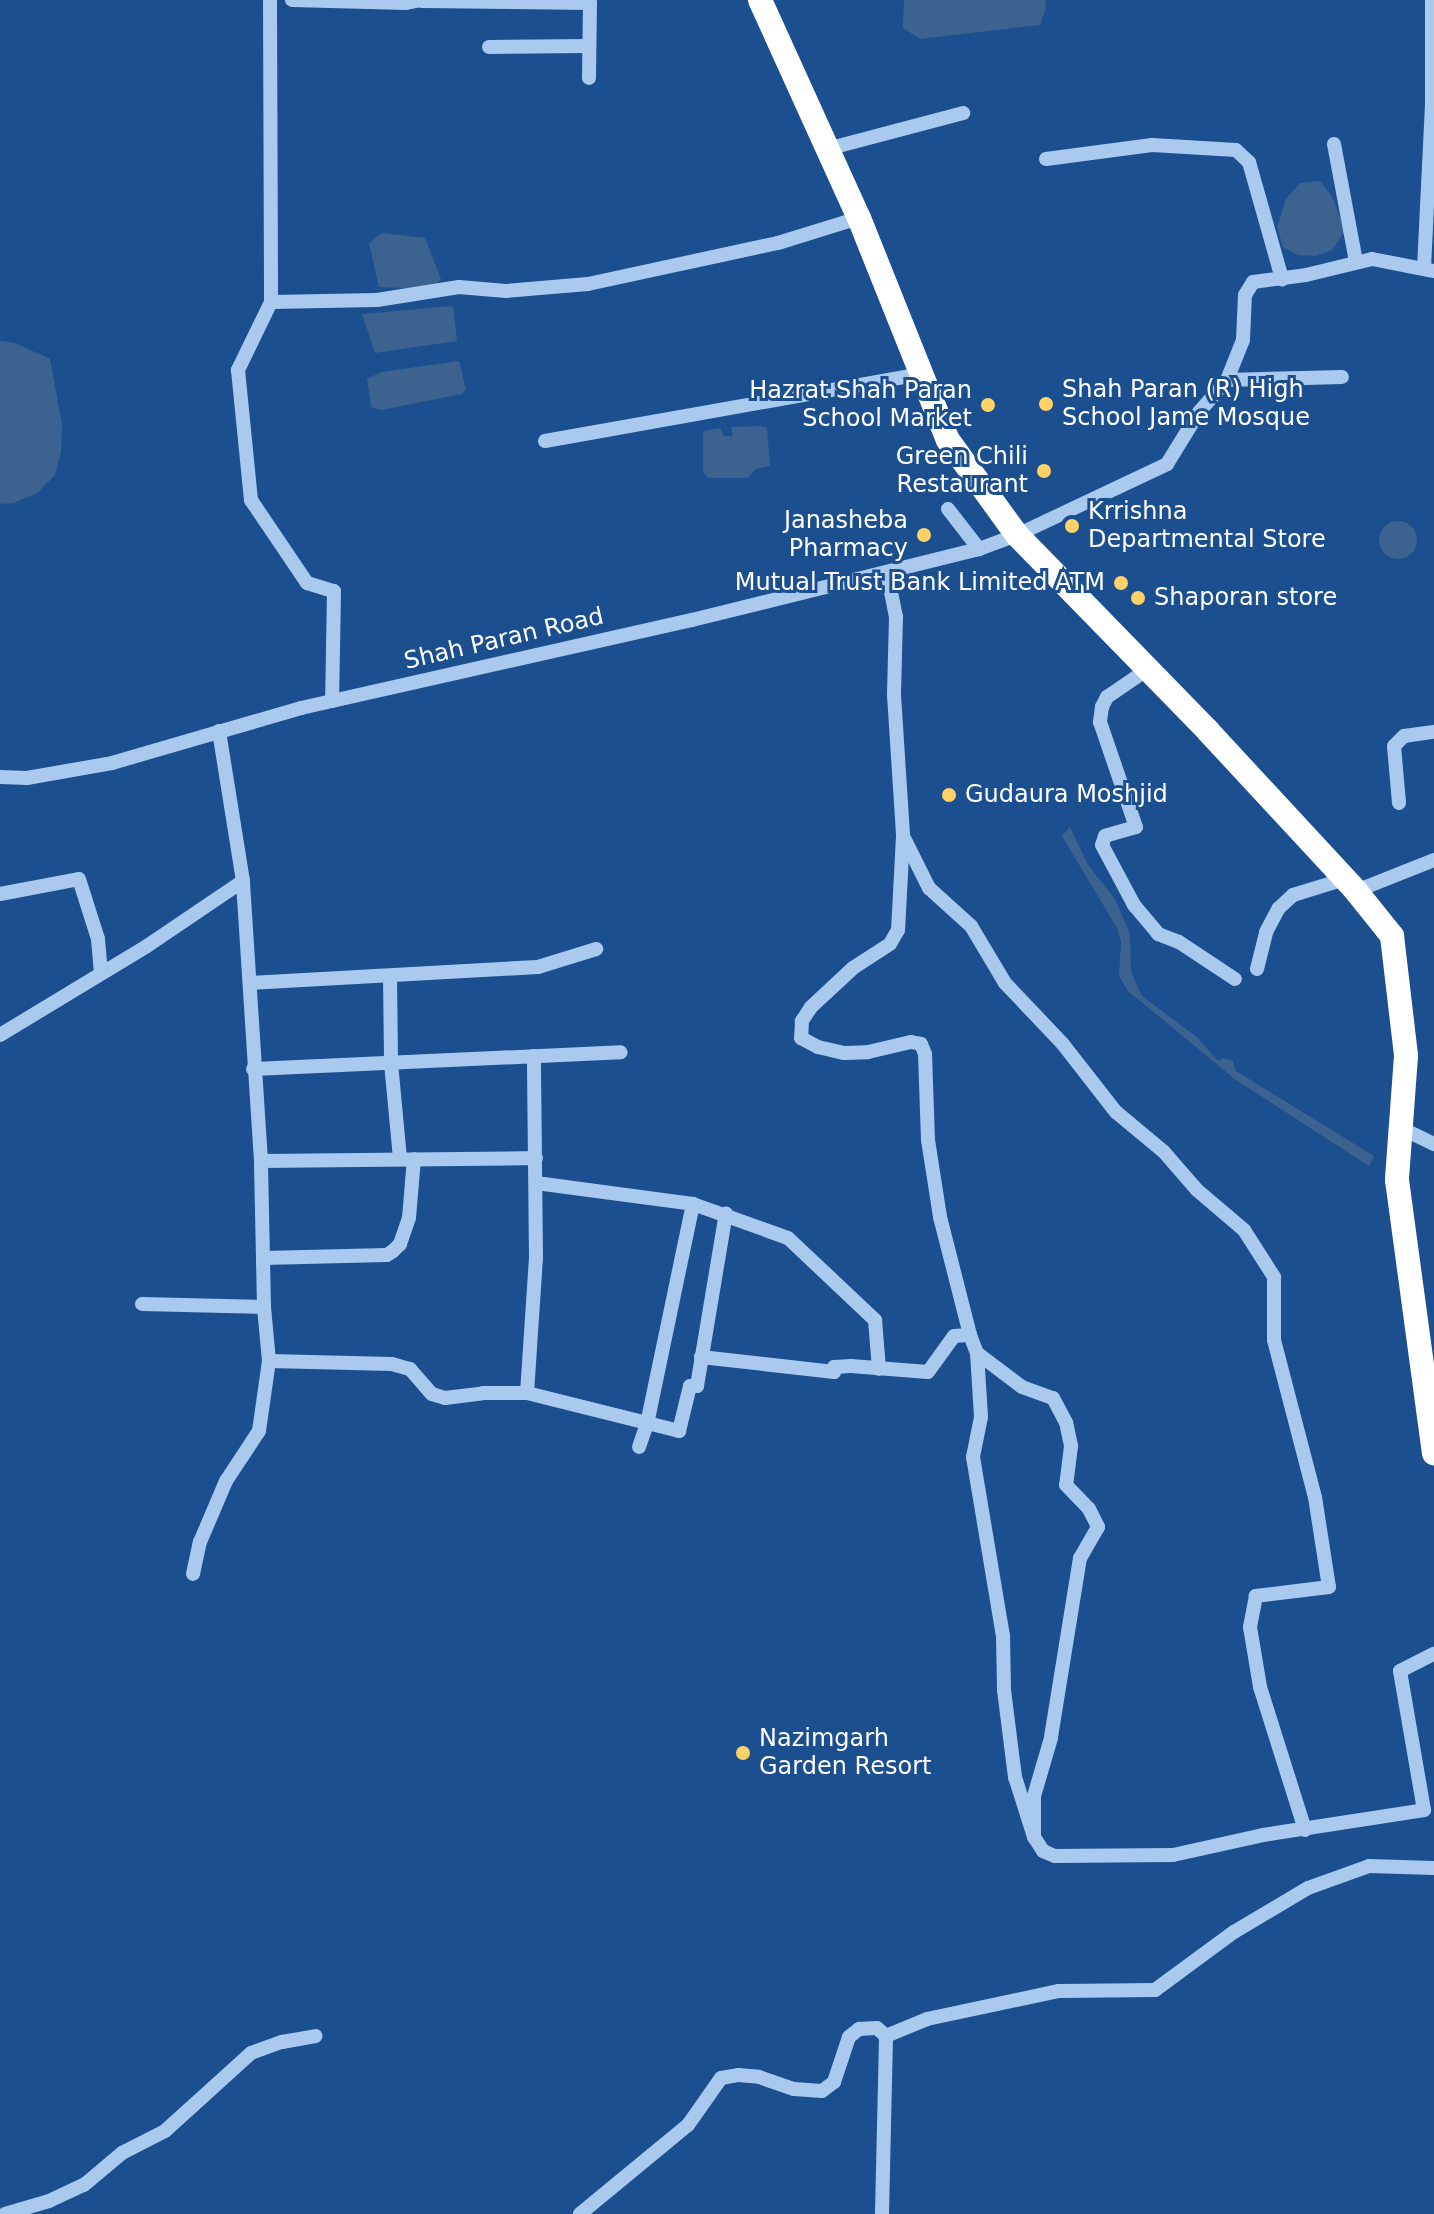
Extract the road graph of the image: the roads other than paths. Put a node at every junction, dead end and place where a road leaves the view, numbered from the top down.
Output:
1 (270, 0) edge
2 (292, 0) edge
3 (760, 0) edge
4 (1432, 0) edge
5 (422, 1) edge
6 (589, 46) junction
7 (489, 47) dead end
8 (589, 78) dead end
9 (963, 113) dead end
10 (1334, 144) dead end
11 (827, 149) junction
12 (1046, 159) dead end
13 (859, 218) junction
14 (1356, 261) junction
15 (1429, 270) edge
16 (1282, 279) junction
17 (271, 302) junction
18 (922, 374) junction
19 (1342, 377) dead end
20 (1227, 380) junction
21 (545, 441) dead end
22 (948, 509) dead end
23 (1017, 535) junction
24 (979, 549) junction
25 (887, 572) junction
26 (1148, 669) junction
27 (332, 701) junction
28 (219, 731) junction
29 (1434, 732) edge
30 (0, 777) edge
31 (1399, 803) dead end
32 (903, 836) junction
33 (1434, 860) edge
34 (243, 881) junction
35 (1351, 885) junction
36 (0, 894) edge
37 (596, 949) dead end
38 (1257, 969) dead end
39 (101, 973) junction
40 (390, 977) junction
41 (1235, 979) dead end
42 (251, 983) junction
43 (0, 1035) edge
44 (621, 1052) dead end
45 (534, 1056) junction
46 (391, 1063) junction
47 (253, 1069) junction
48 (1400, 1136) junction
49 (1434, 1144) edge
50 (536, 1158) junction
51 (407, 1159) junction
52 (261, 1161) junction
53 (536, 1183) junction
54 (693, 1204) junction
55 (726, 1213) junction
56 (263, 1258) junction
57 (142, 1304) dead end
58 (264, 1307) junction
59 (970, 1335) junction
60 (977, 1353) junction
61 (701, 1357) junction
62 (269, 1361) junction
63 (879, 1369) junction
64 (527, 1393) junction
65 (647, 1424) junction
66 (639, 1447) dead end
67 (1434, 1454) edge
68 (193, 1574) dead end
69 (1434, 1654) edge
70 (1305, 1830) junction
71 (1034, 1837) junction
72 (1434, 1868) edge
73 (315, 2036) dead end
74 (886, 2036) junction
75 (5, 2214) edge
76 (580, 2214) edge
77 (882, 2214) edge

1 - 17 street
2 - 5 street
3 - 11 highway
4 - 15 street
5 - 6 street
6 - 7 street
6 - 8 street
9 - 11 street
10 - 14 street
11 - 13 highway
12 - 16 street
13 - 17 street
13 - 18 highway
14 - 15 street
14 - 16 street
16 - 20 street, Shah Paran Road
17 - 27 street
18 - 21 street
18 - 23 highway
19 - 20 street
20 - 23 street, Shah Paran Road
22 - 24 street
23 - 24 street, Shah Paran Road
23 - 26 highway
24 - 25 street, Shah Paran Road
25 - 27 street, Shah Paran Road
25 - 32 street
26 - 35 highway
26 - 41 street
27 - 28 street, Shah Paran Road
28 - 30 street, Shah Paran Road
28 - 34 street
29 - 31 street
32 - 59 street
32 - 70 street
33 - 35 street
34 - 39 street
34 - 42 street
35 - 38 street
35 - 48 highway
36 - 39 street
37 - 40 street
39 - 43 street
40 - 42 street
40 - 46 street
42 - 47 street
44 - 45 street
45 - 46 street
45 - 50 street
46 - 47 street
46 - 51 street
47 - 52 street
48 - 49 street
48 - 67 highway
50 - 51 street
50 - 53 street
51 - 52 street
51 - 56 street
52 - 56 street
53 - 54 street
53 - 64 street
54 - 55 street
54 - 65 street
55 - 61 street
55 - 63 street
56 - 58 street
57 - 58 street
58 - 62 street
59 - 60 street
59 - 63 street
60 - 71 street
60 - 71 street
61 - 63 street
61 - 65 street
62 - 64 street
62 - 68 street
64 - 65 street
65 - 66 street
69 - 70 street
70 - 71 street
72 - 74 street
73 - 75 street
74 - 76 street
74 - 77 street

